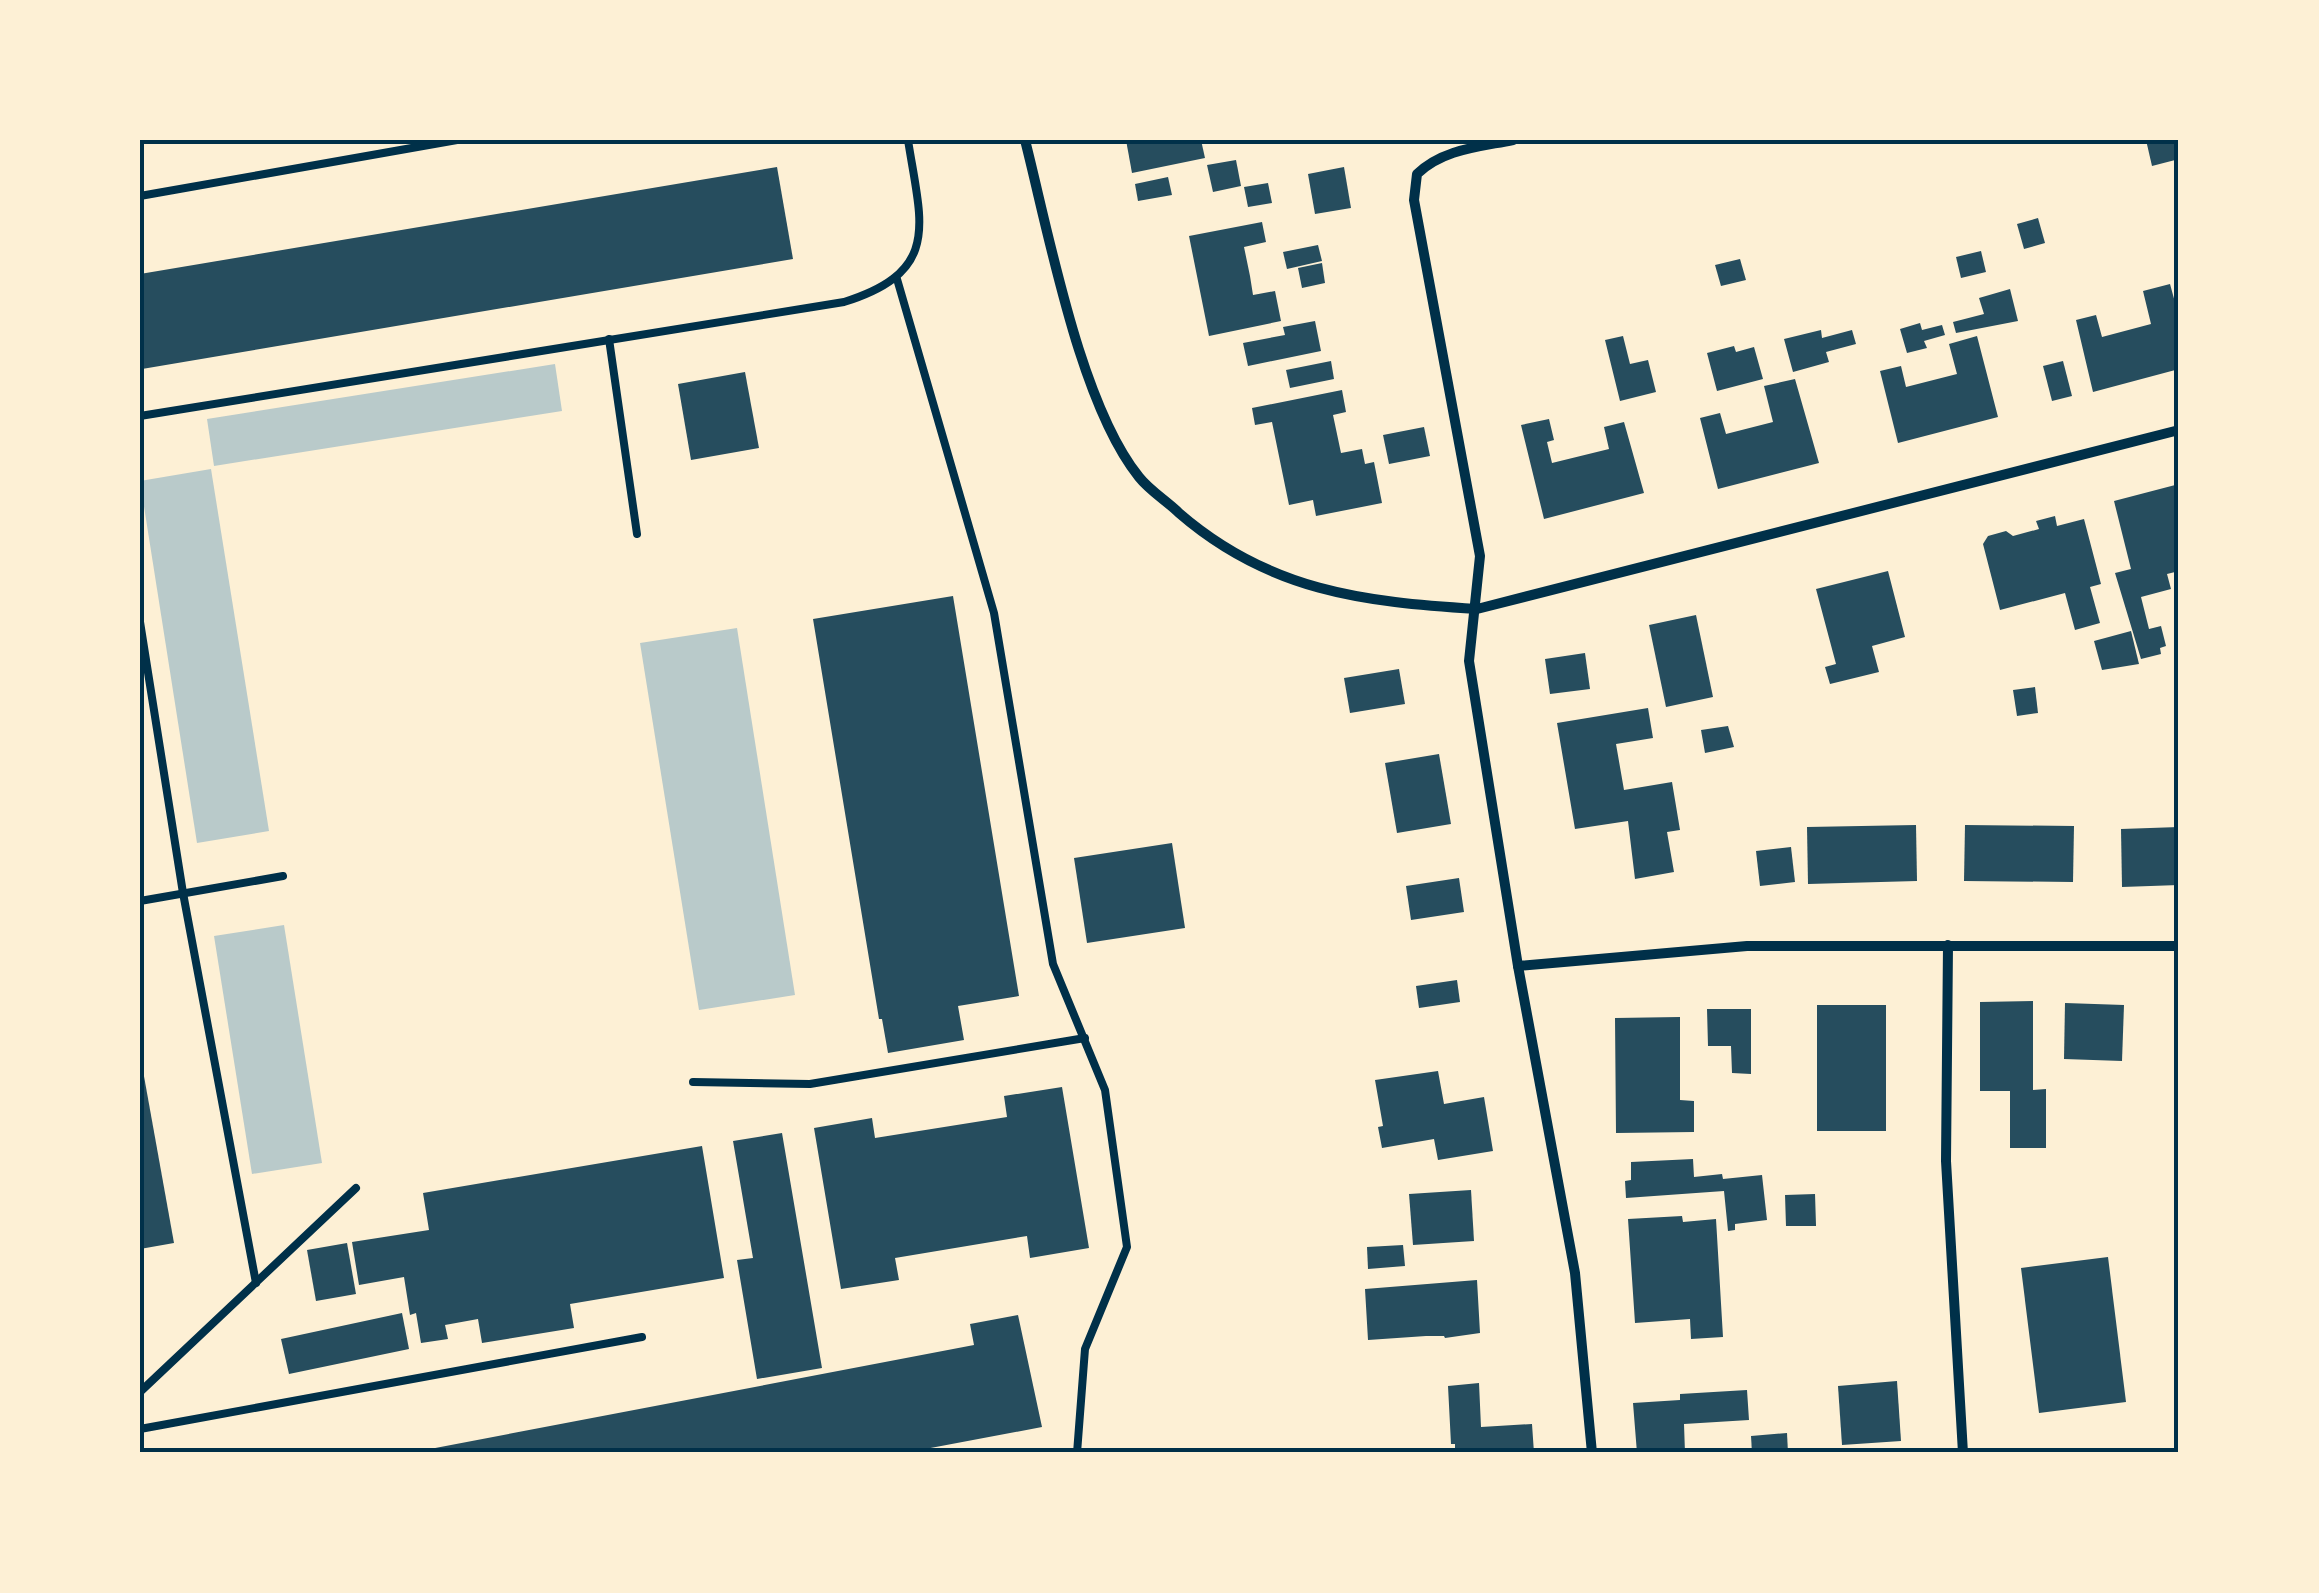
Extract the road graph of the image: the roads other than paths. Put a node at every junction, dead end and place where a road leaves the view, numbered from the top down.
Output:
1 (457, 140) edge
2 (908, 140) edge
3 (1025, 140) edge
4 (1514, 140) edge
5 (140, 196) edge
6 (897, 279) junction
7 (609, 339) junction
8 (140, 416) edge
9 (2179, 430) edge
10 (637, 534) dead end
11 (1477, 609) junction
12 (140, 622) edge
13 (283, 876) dead end
14 (183, 892) junction
15 (140, 901) edge
16 (1948, 944) junction
17 (2179, 946) edge
18 (1518, 966) junction
19 (1085, 1038) junction
20 (693, 1082) dead end
21 (356, 1188) dead end
22 (256, 1283) junction
23 (642, 1336) dead end
24 (140, 1392) edge
25 (140, 1430) edge
26 (1077, 1453) edge
27 (1592, 1453) edge
28 (1963, 1453) edge

1 - 5 lane
2 - 6 lane
3 - 11 street
4 - 11 street
6 - 7 lane
6 - 19 lane
7 - 8 lane
7 - 10 lane
9 - 11 street
11 - 18 street
12 - 14 lane
13 - 14 lane
14 - 15 lane
14 - 22 lane
16 - 17 street
16 - 18 street
16 - 28 street
18 - 27 street
19 - 20 lane
19 - 26 lane
21 - 22 lane
22 - 24 lane
23 - 25 lane

